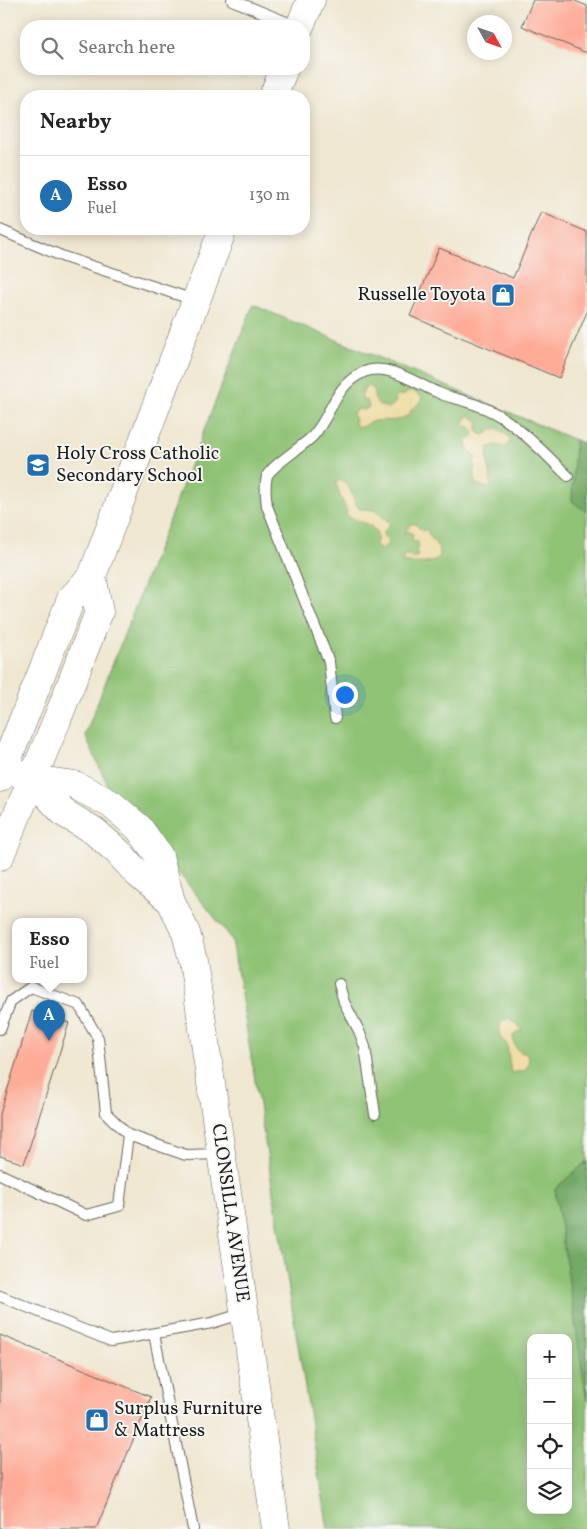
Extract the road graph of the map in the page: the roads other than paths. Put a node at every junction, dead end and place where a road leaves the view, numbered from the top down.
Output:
1 (232, 0) edge
2 (311, 0) edge
3 (283, 20) edge
4 (301, 20) edge
5 (282, 75) edge
6 (276, 90) edge
7 (0, 230) edge
8 (221, 235) edge
9 (196, 300) junction
10 (568, 476) dead end
11 (92, 576) junction
12 (335, 718) dead end
13 (1, 770) edge
14 (32, 779) junction
15 (0, 856) edge
16 (339, 984) dead end
17 (0, 1029) edge
18 (375, 1114) dead end
19 (128, 1135) junction
20 (221, 1154) junction
21 (0, 1174) edge
22 (0, 1296) edge
23 (245, 1313) junction
24 (154, 1334) junction
25 (193, 1529) edge
26 (276, 1529) edge

1 - 3 lane
2 - 4 main road
5 - 6 main road
7 - 9 lane
8 - 9 main road
9 - 11 main road
10 - 12 lane
11 - 13 main road
11 - 14 main road
13 - 14 main road, CLONSILLA AVENUE
14 - 15 main road
14 - 20 main road, CLONSILLA AVENUE
16 - 18 lane
17 - 19 lane
19 - 20 lane
19 - 21 lane
20 - 23 main road, CLONSILLA AVENUE
22 - 24 lane
23 - 24 lane
23 - 26 main road, CLONSILLA AVENUE
24 - 25 lane

